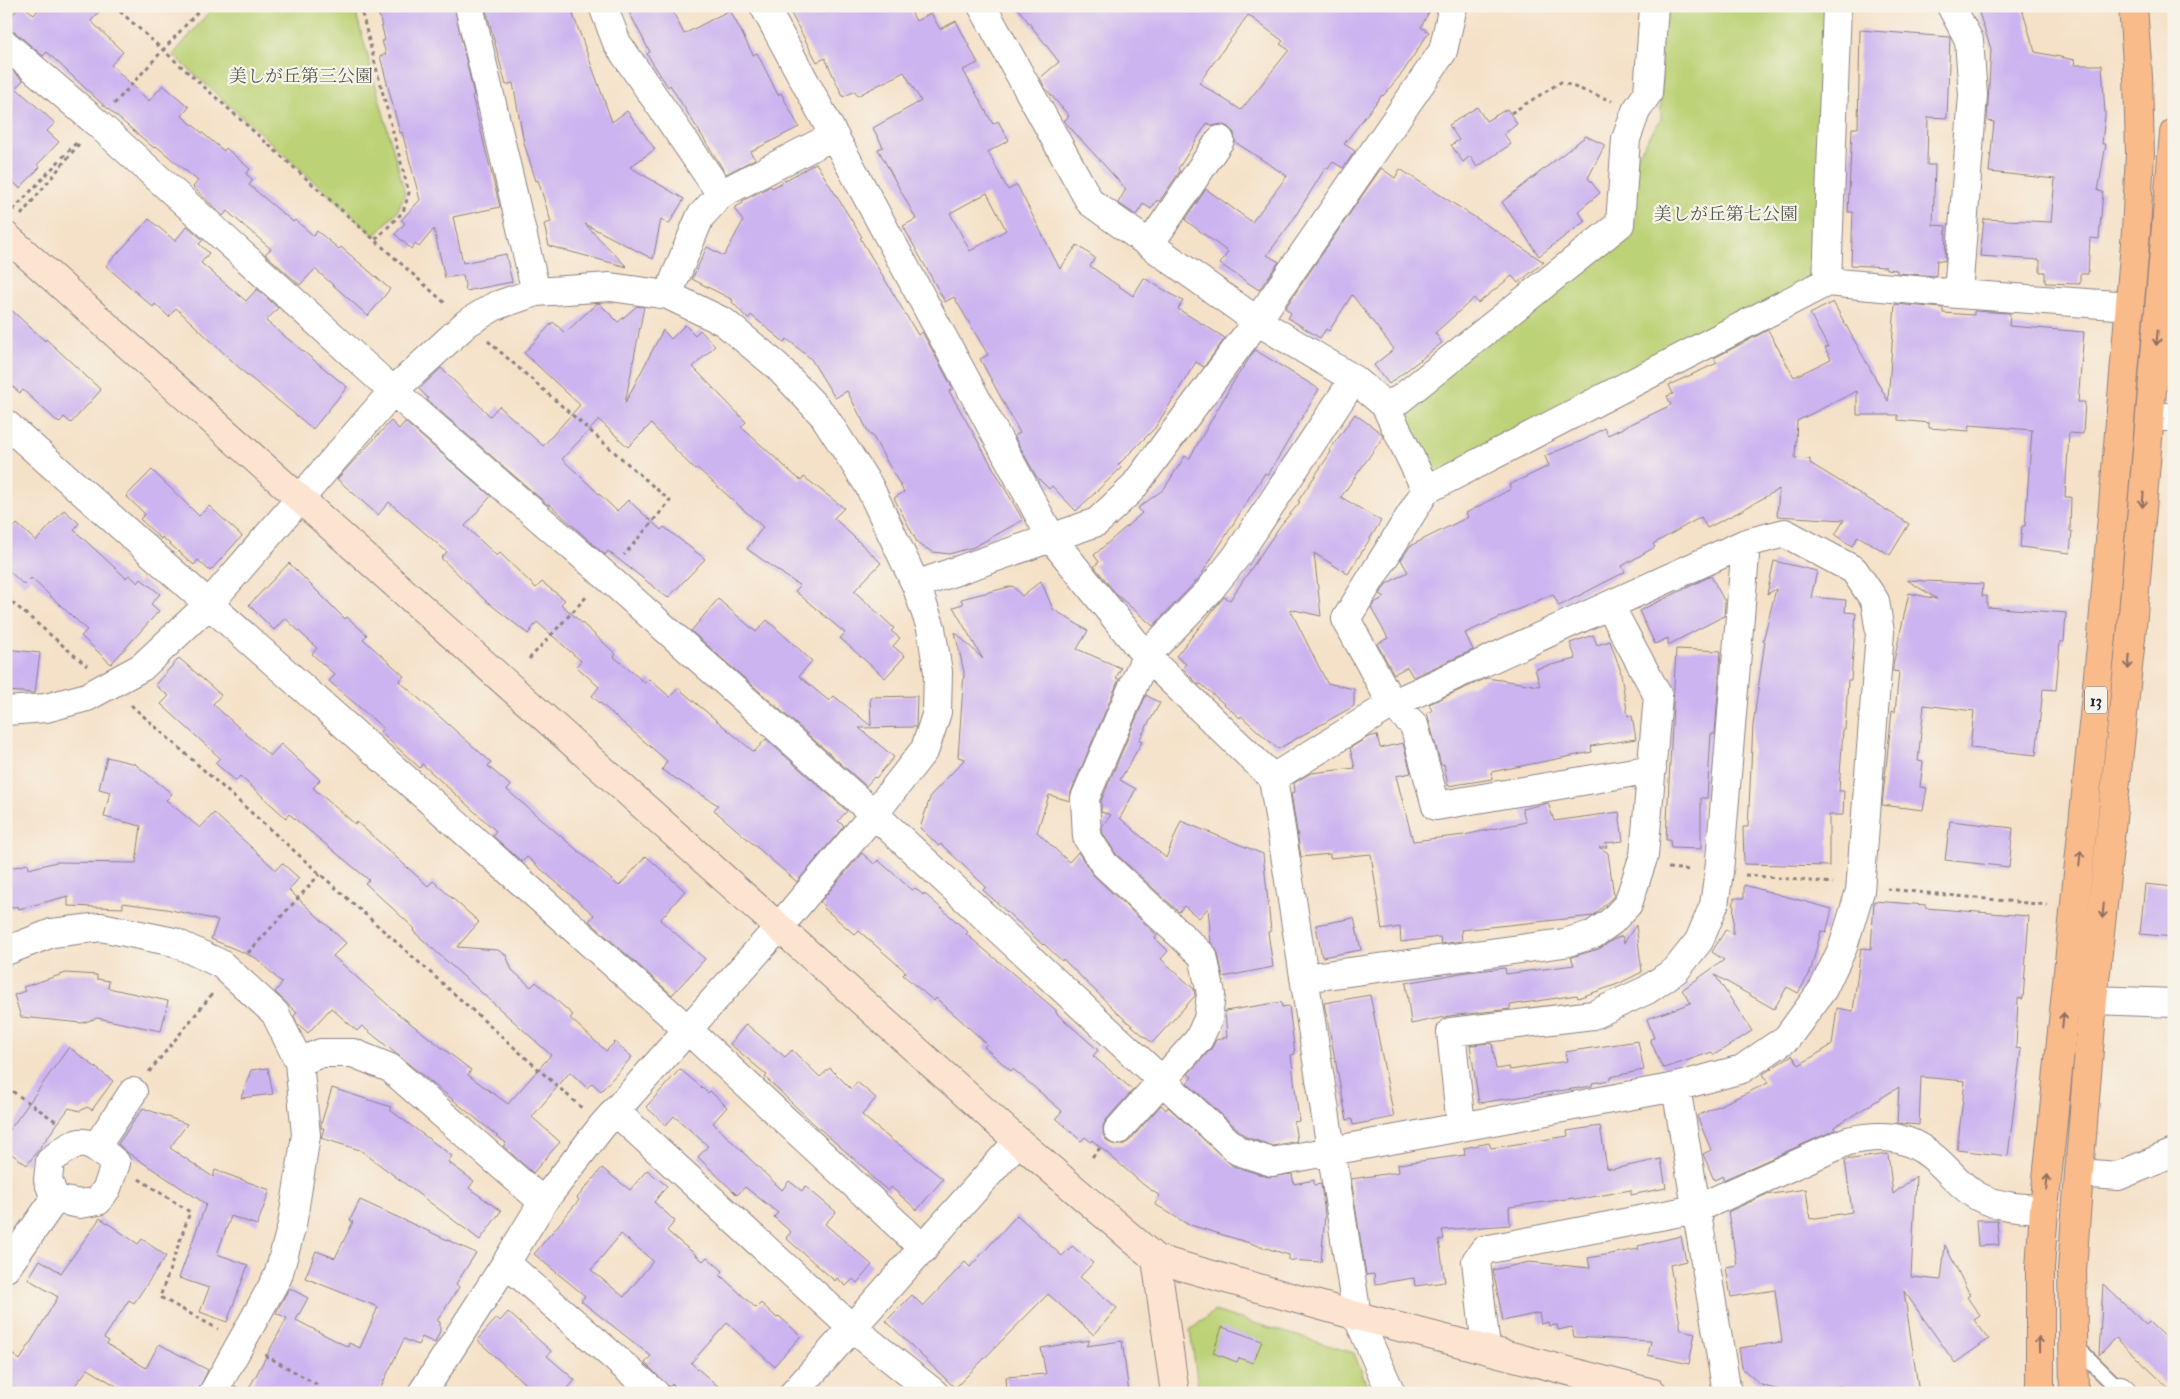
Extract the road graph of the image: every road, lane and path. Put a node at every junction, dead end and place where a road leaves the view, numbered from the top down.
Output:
1 (203, 6) edge
2 (360, 6) edge
3 (469, 6) edge
4 (603, 6) edge
5 (764, 6) edge
6 (982, 6) edge
7 (1453, 6) edge
8 (1654, 6) edge
9 (1837, 6) edge
10 (1950, 6) edge
11 (2133, 6) edge
12 (6, 45) edge
13 (109, 110) dead end
14 (1636, 111) junction
15 (1510, 113) dead end
16 (2174, 133) edge
17 (833, 136) junction
18 (1220, 140) dead end
19 (82, 142) dead end
20 (75, 144) dead end
21 (721, 194) junction
22 (13, 221) edge
23 (374, 241) dead end
24 (1150, 244) junction
25 (1827, 282) junction
26 (536, 292) junction
27 (1958, 294) junction
28 (668, 296) junction
29 (2130, 306) junction
30 (1257, 321) junction
31 (1354, 380) junction
32 (393, 391) junction
33 (1385, 405) junction
34 (2162, 417) edge
35 (6, 424) edge
36 (1426, 490) junction
37 (299, 497) junction
38 (1052, 539) junction
39 (1746, 543) junction
40 (916, 585) junction
41 (6, 596) edge
42 (208, 605) junction
43 (1610, 606) junction
44 (1146, 656) junction
45 (110, 686) junction
46 (1392, 704) junction
47 (6, 711) edge
48 (1652, 769) junction
49 (1273, 778) junction
50 (874, 814) junction
51 (1641, 866) junction
52 (1719, 872) junction
53 (320, 874) junction
54 (1860, 886) junction
55 (2053, 905) dead end
56 (779, 927) junction
57 (6, 951) edge
58 (230, 972) junction
59 (1304, 978) junction
60 (2093, 1000) junction
61 (2174, 1003) edge
62 (688, 1029) junction
63 (299, 1062) junction
64 (1162, 1082) junction
65 (6, 1087) edge
66 (1676, 1087) junction
67 (133, 1092) joint
68 (608, 1119) junction
69 (1461, 1126) junction
70 (1118, 1130) dead end
71 (1018, 1141) junction
72 (99, 1151) junction
73 (1331, 1152) junction
74 (2174, 1153) edge
75 (2079, 1173) junction
76 (56, 1199) junction
77 (543, 1202) junction
78 (1696, 1209) junction
79 (2044, 1209) junction
80 (924, 1249) junction
81 (1156, 1259) junction
82 (506, 1263) junction
83 (6, 1268) edge
84 (1358, 1316) junction
85 (852, 1327) junction
86 (241, 1341) junction
87 (2072, 1343) junction
88 (1486, 1348) junction
89 (1588, 1384) edge
90 (2122, 1391) edge
91 (213, 1393) edge
92 (311, 1393) edge
93 (422, 1393) edge
94 (655, 1393) edge
95 (794, 1393) edge
96 (934, 1393) edge
97 (1175, 1393) edge
98 (1391, 1393) edge
99 (1653, 1393) edge
100 (1727, 1393) edge
101 (2040, 1393) edge
102 (2074, 1393) edge

1 - 13 path
2 - 23 path
3 - 26 street
4 - 21 street
5 - 17 street
6 - 24 street
7 - 30 street
8 - 14 street
9 - 25 street
10 - 27 street
11 - 29 main road, 13
12 - 32 street
14 - 15 path
14 - 33 street
16 -> 34 main road, 13
17 - 21 street
17 - 38 street
18 - 24 street
19 - 22 path
20 - 22 path
21 - 28 street
22 - 37 street
24 - 30 street
25 - 27 street
25 - 36 street
26 - 28 street
26 - 32 street
27 - 29 street
28 - 40 street
79 -> 29 main road, 13
30 - 31 street
30 - 38 street
31 - 33 street
31 - 44 street
32 - 37 street
32 - 50 street
33 - 36 street
34 -> 60 main road, 13
35 - 42 street
36 - 46 street
37 - 42 street
37 - 56 street
38 - 40 street
38 - 44 street
39 - 43 street
39 - 52 street
39 - 54 street
40 - 50 street
41 - 45 path
42 - 45 street
42 - 62 street
43 - 46 street
43 - 48 street
44 - 49 street
44 - 64 street
45 - 47 street
45 - 53 path
46 - 48 street
46 - 49 street
48 - 51 street
49 - 59 street
50 - 56 street
50 - 64 street
51 - 52 path
51 - 59 street
52 - 54 path
52 - 69 street
53 - 58 path
53 - 68 path
54 - 55 path
54 - 66 street
56 - 62 street
56 - 71 street
57 - 58 street
58 - 63 street
58 - 67 path
59 - 73 street
60 - 61 street
60 - 75 main road, 13
62 - 68 street
62 - 80 street
63 - 77 street
63 - 86 street
64 - 70 street
64 - 73 street
65 - 72 path
66 - 69 street
66 - 78 street
67 - 72 street
68 - 77 street
68 - 85 street
69 - 73 street
71 - 80 street
71 - 81 street
72 - 76 street
72 - 76 street
72 - 86 path
73 - 84 street
74 - 75 street
75 - 87 main road, 13
76 - 83 street
77 - 82 street
78 - 79 street
78 - 88 street
78 - 100 street
101 -> 79 main road, 13
80 - 85 street
81 - 84 street
81 - 97 street
82 - 93 street
82 - 94 street
84 - 88 street
84 - 98 street
85 - 95 street
85 - 96 street
86 - 91 street
86 - 92 path
87 - 90 lane
87 - 102 main road, 13
88 - 89 street
89 - 99 street

